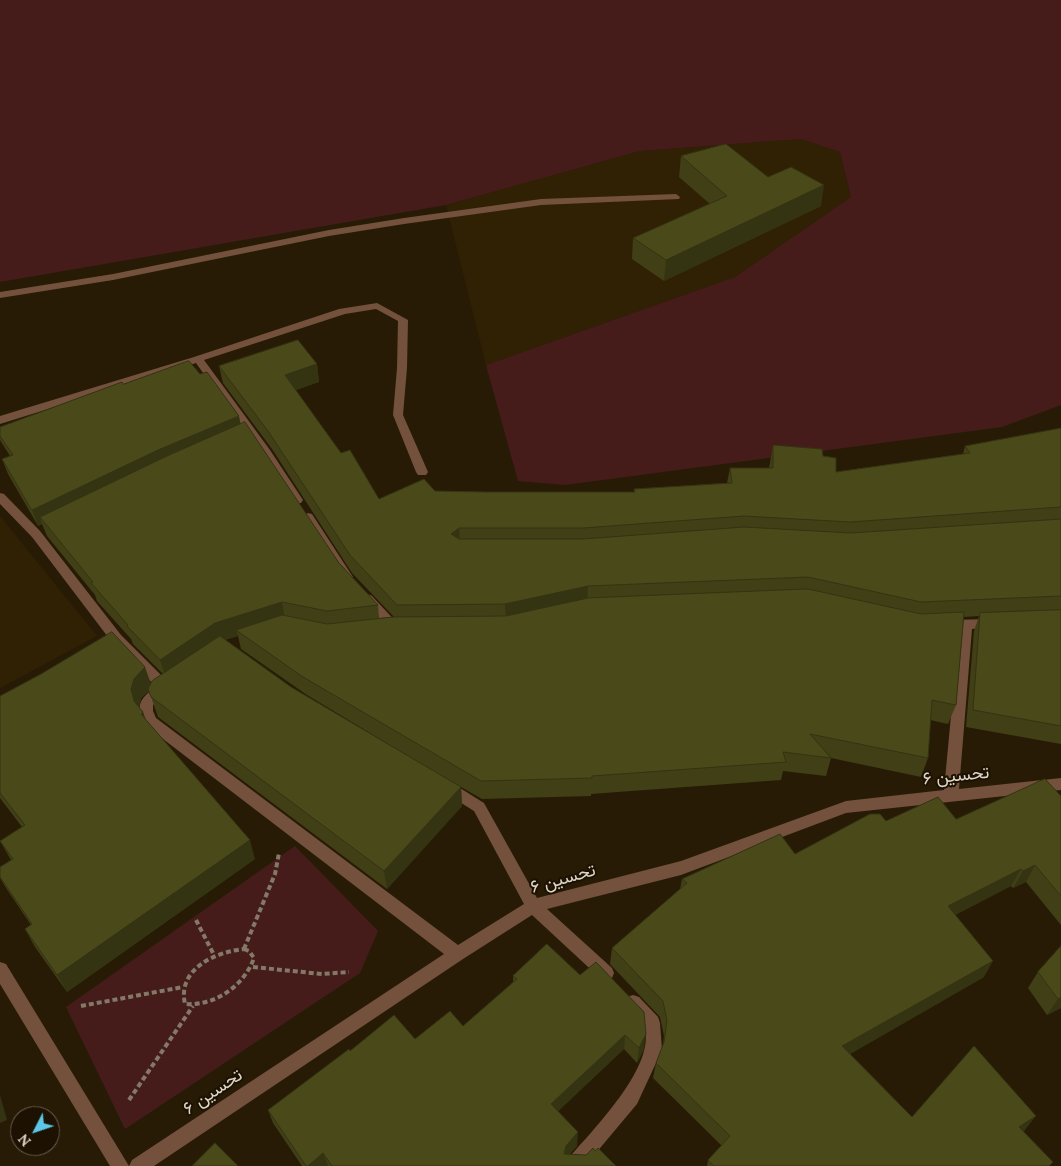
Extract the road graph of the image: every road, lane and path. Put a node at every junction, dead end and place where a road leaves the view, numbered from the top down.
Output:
1 (676, 196) dead end
2 (0, 295) edge
3 (198, 359) junction
4 (0, 420) edge
5 (422, 472) dead end
6 (0, 497) edge
7 (1005, 623) edge
8 (966, 624) junction
9 (932, 625) edge
10 (376, 631) edge
11 (437, 782) edge
12 (1061, 784) edge
13 (1039, 787) junction
14 (951, 796) junction
15 (1050, 800) edge
16 (278, 853) dead end
17 (533, 906) junction
18 (196, 920) dead end
19 (244, 949) junction
20 (457, 954) junction
21 (214, 955) junction
22 (253, 967) junction
23 (0, 969) edge
24 (349, 972) dead end
25 (182, 987) junction
26 (81, 1006) dead end
27 (193, 1006) junction
28 (129, 1100) dead end
29 (120, 1166) edge
30 (138, 1166) edge
31 (573, 1166) edge

1 - 2 street
3 - 4 street
3 - 5 street
3 - 10 street
6 - 20 street
7 - 8 street
8 - 9 street
8 - 14 street
11 - 17 street
12 - 13 street, تحسین ۶
13 - 14 street, تحسین ۶
13 - 15 street
14 - 17 street, تحسین ۶
16 - 19 path
17 - 20 street, تحسین ۶
17 - 31 street
18 - 21 path
19 - 21 path
19 - 22 path
20 - 30 street, تحسین ۶
21 - 25 path
22 - 24 path
22 - 27 path
23 - 29 street
25 - 26 path
25 - 27 path
27 - 28 path

